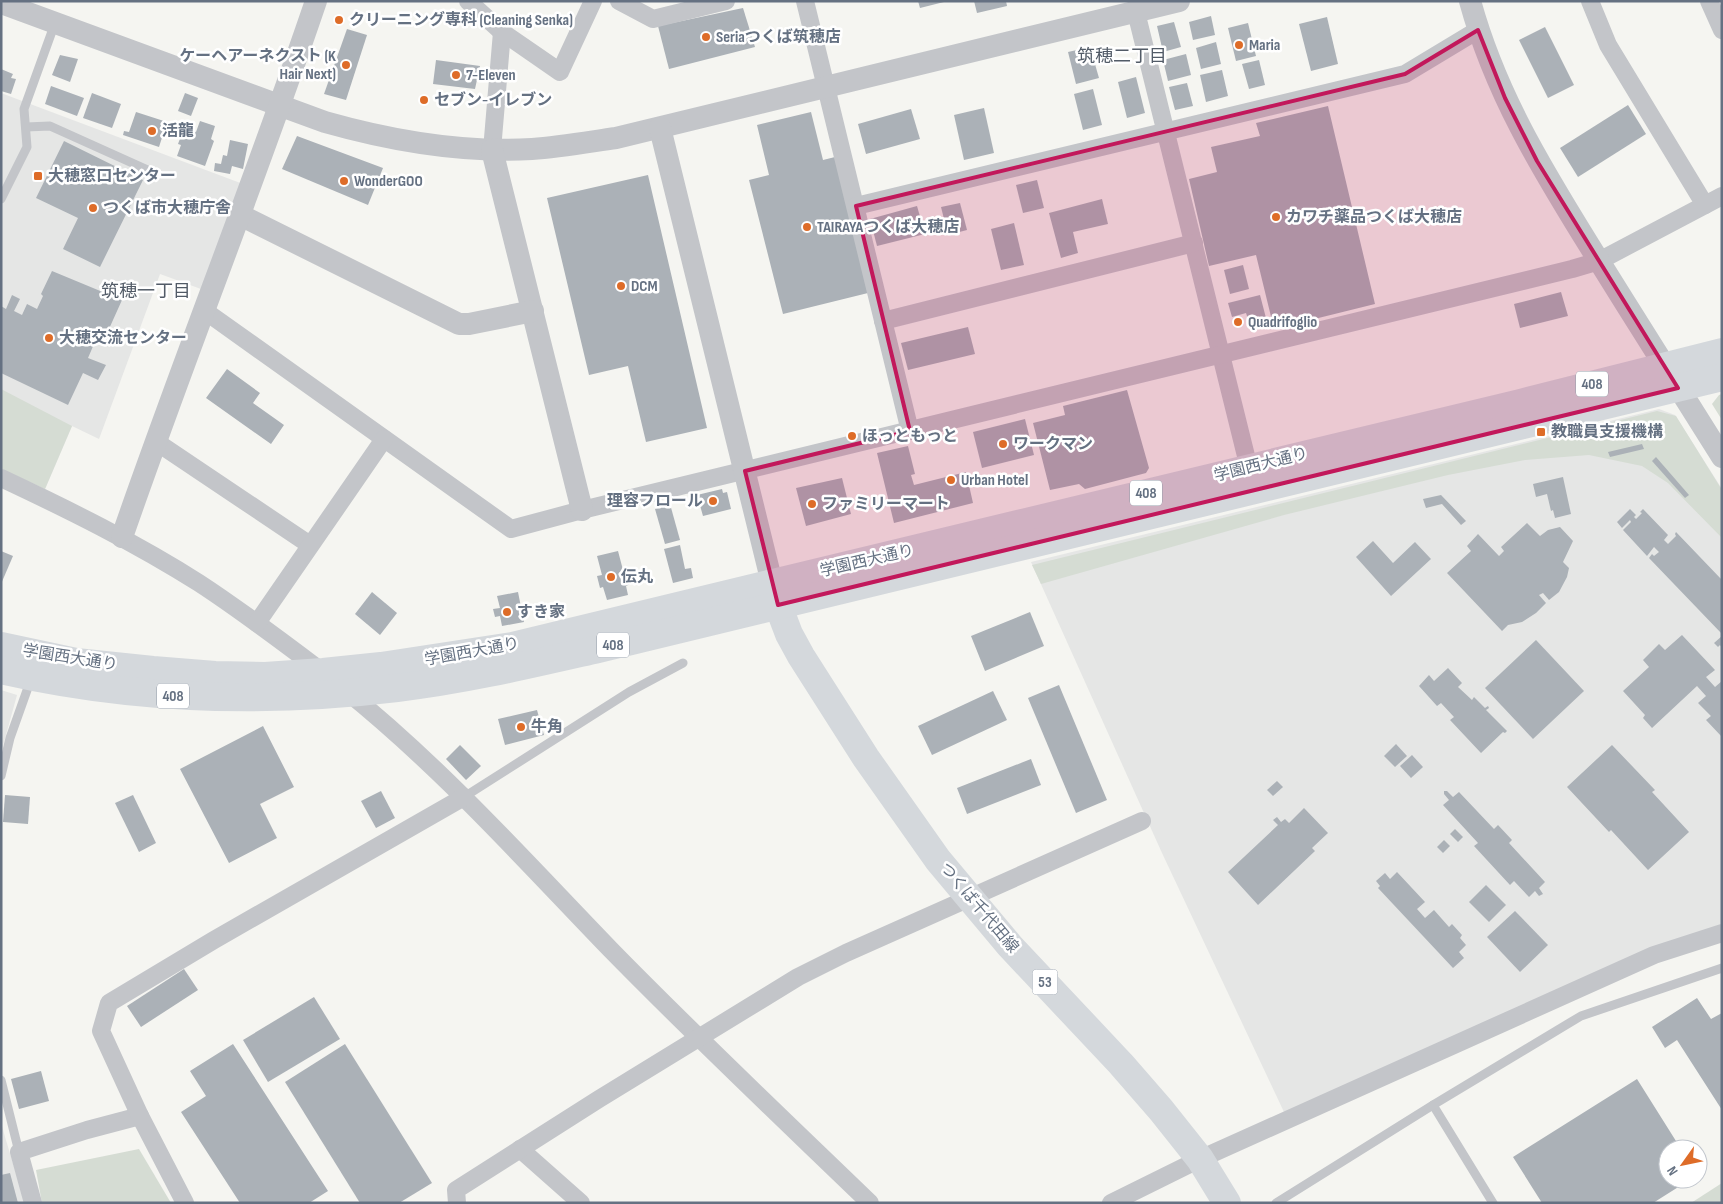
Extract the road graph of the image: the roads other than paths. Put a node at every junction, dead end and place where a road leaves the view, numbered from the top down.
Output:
1 (316, 1) edge
2 (468, 1) edge
3 (593, 1) edge
4 (619, 1) edge
5 (726, 1) edge
6 (805, 1) edge
7 (1179, 1) edge
8 (1470, 1) edge
9 (1590, 1) edge
10 (1709, 1) edge
11 (1, 3) edge
12 (1136, 12) junction
13 (56, 23) junction
14 (1478, 30) junction
15 (1722, 30) edge
16 (502, 32) junction
17 (826, 88) junction
18 (280, 106) junction
19 (26, 126) junction
20 (660, 128) junction
21 (1166, 132) junction
22 (492, 150) junction
23 (150, 171) dead end
24 (1722, 196) edge
25 (1, 199) edge
26 (1705, 205) junction
27 (856, 206) junction
28 (240, 215) junction
29 (1194, 243) junction
30 (1599, 261) junction
31 (204, 311) junction
32 (533, 311) junction
33 (884, 321) junction
34 (1722, 352) edge
35 (1221, 355) junction
36 (1664, 365) junction
37 (1722, 377) edge
38 (1678, 388) junction
39 (910, 431) junction
40 (384, 439) junction
41 (155, 441) junction
42 (1722, 457) edge
43 (1249, 468) junction
44 (745, 471) junction
45 (2, 481) edge
46 (582, 510) junction
47 (122, 537) junction
48 (310, 545) junction
49 (775, 594) junction
50 (257, 623) junction
51 (1, 646) edge
52 (683, 663) dead end
53 (1, 670) edge
54 (323, 672) junction
55 (32, 676) junction
56 (347, 692) junction
57 (1, 776) edge
58 (464, 797) junction
59 (1142, 821) dead end
60 (968, 898) junction
61 (1722, 933) edge
62 (1722, 968) edge
63 (699, 1039) junction
64 (1, 1080) edge
65 (1433, 1105) junction
66 (140, 1116) junction
67 (520, 1149) junction
68 (19, 1152) junction
69 (1200, 1159) junction
70 (1132, 1198) edge
71 (33, 1203) edge
72 (185, 1203) edge
73 (458, 1203) edge
74 (581, 1203) edge
75 (870, 1203) edge
76 (1111, 1203) edge
77 (1227, 1203) edge
78 (1276, 1203) edge
79 (1493, 1203) edge

1 - 18 street
2 - 16 street
3 - 16 street
4 - 5 street
6 - 17 street
7 - 12 street
8 - 14 street
9 - 26 street
10 - 15 street
11 - 13 street
12 - 17 street
12 - 21 street
13 - 18 street
13 - 19 lane
14 - 21 street
14 - 30 street
16 - 22 street
17 - 20 street
17 - 27 street
18 - 22 street
18 - 28 street
19 - 23 lane
19 - 25 lane
20 - 22 street
20 - 44 street
21 - 27 street
21 - 29 street
22 - 32 street
24 - 26 street
26 - 30 street
27 - 33 street
28 - 31 street
28 - 32 street
29 - 33 street
29 - 35 street
30 - 35 street
30 - 36 street
31 - 40 street
31 - 41 street
32 - 46 street
33 - 39 street
34 - 36 main road, 学園西大通り / 408
35 - 39 street
35 - 43 street
36 - 38 street
36 - 43 main road, 学園西大通り / 408
37 - 38 main road, 学園西大通り / 408
38 - 42 street
38 - 49 main road, 学園西大通り / 408
39 - 44 street
40 - 46 street
40 - 48 street
41 - 47 street
41 - 48 street
43 - 49 main road, 学園西大通り / 408
44 - 46 street
44 - 49 street
45 - 47 street
47 - 50 street
48 - 50 street
49 - 54 main road, 学園西大通り / 408
49 - 56 main road, 学園西大通り / 408
49 - 60 main road, つくば千代田線 / 53
50 - 54 street
51 - 54 main road, 学園西大通り / 408
52 - 58 lane
53 - 55 main road, 学園西大通り / 408
54 - 56 street
55 - 56 main road, 学園西大通り / 408
55 - 57 lane
56 - 58 street
58 - 63 street
58 - 66 street
59 - 60 street
60 - 63 street
60 - 69 main road, つくば千代田線 / 53
61 - 69 street
62 - 65 lane
63 - 67 street
63 - 75 street
64 - 68 lane
65 - 78 lane
65 - 79 lane
66 - 68 street
66 - 72 street
67 - 73 street
67 - 74 street
68 - 71 street
69 - 70 street
69 - 77 main road, つくば千代田線 / 53
70 - 76 street

